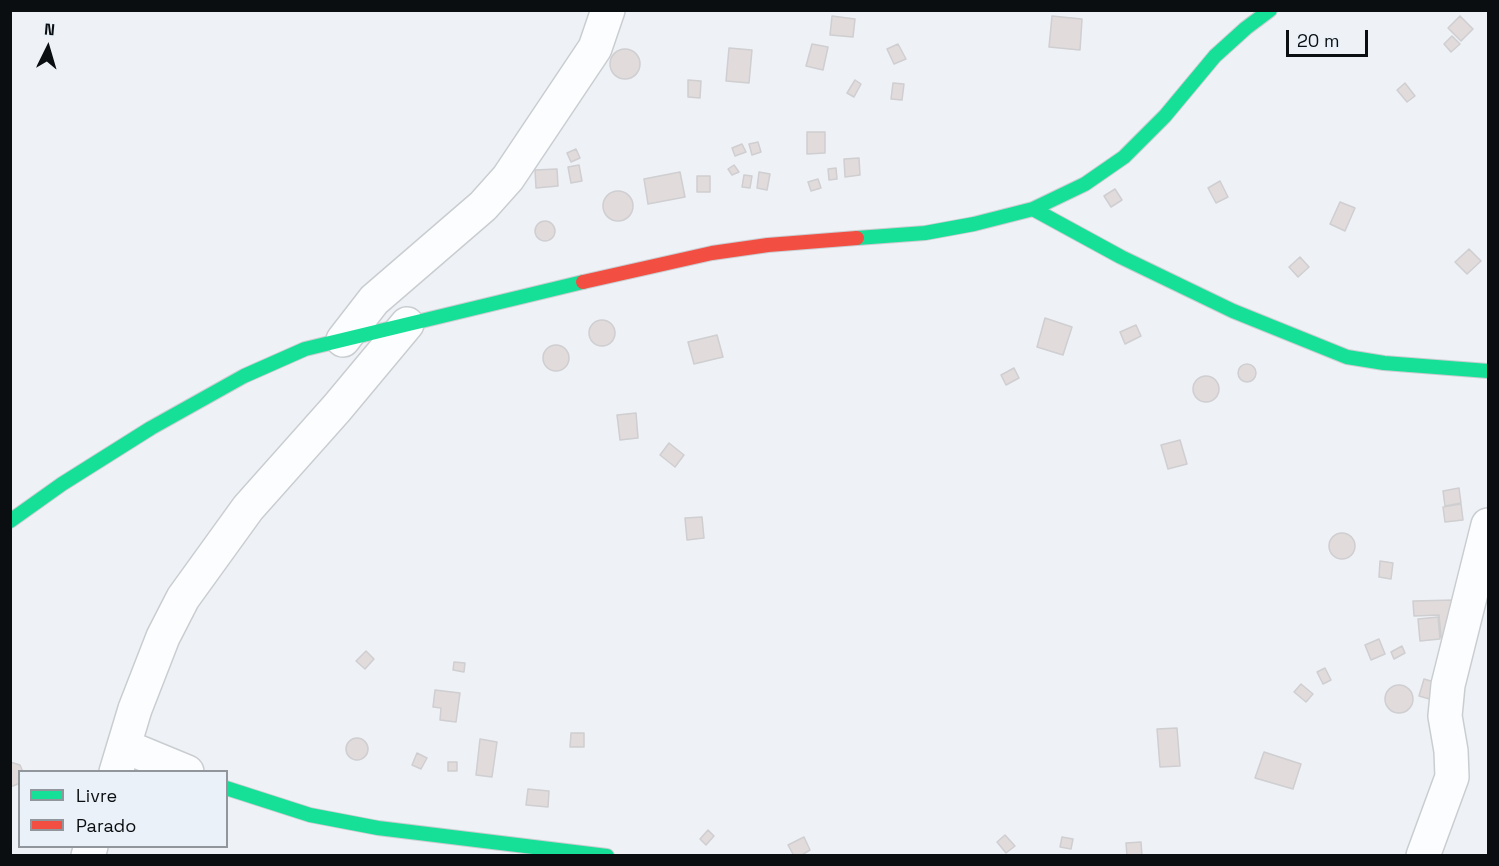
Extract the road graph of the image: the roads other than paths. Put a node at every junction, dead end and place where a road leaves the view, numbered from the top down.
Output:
1 (609, 10) edge
2 (1270, 10) edge
3 (1033, 209) junction
4 (407, 324) junction
5 (343, 340) junction
6 (1488, 371) edge
7 (16, 513) edge
8 (1488, 525) edge
9 (120, 758) edge
10 (182, 770) edge
11 (228, 789) edge
12 (606, 855) edge
13 (1424, 855) edge

1 - 5 street
2 - 3 street
3 - 4 street
3 - 6 street
4 - 5 street
4 - 9 street
5 - 7 street
8 - 13 street
9 - 10 street
11 - 12 street

